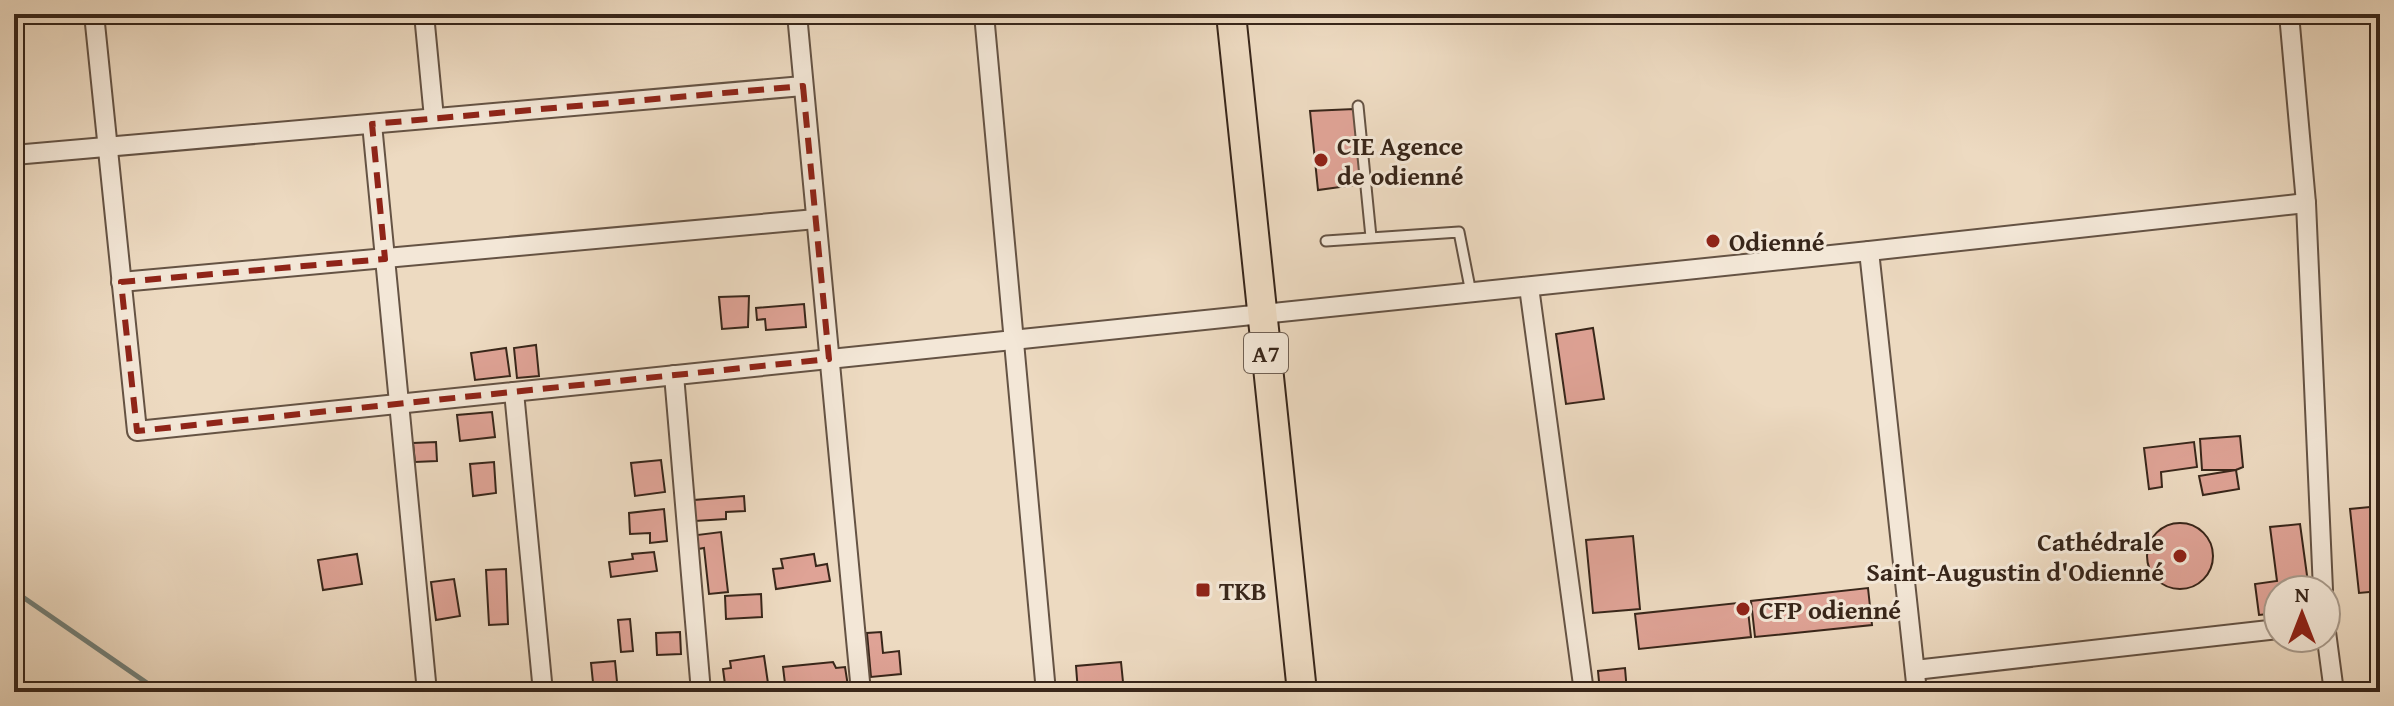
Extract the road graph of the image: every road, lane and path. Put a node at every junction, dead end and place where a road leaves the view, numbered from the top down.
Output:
1 (94, 14) edge
2 (424, 14) edge
3 (797, 14) edge
4 (984, 14) edge
5 (1231, 14) edge
6 (2289, 14) edge
7 (803, 86) junction
8 (1358, 106) dead end
9 (434, 118) junction
10 (372, 124) junction
11 (107, 147) junction
12 (14, 155) edge
13 (2306, 203) junction
14 (816, 219) junction
15 (1371, 237) junction
16 (1326, 241) dead end
17 (1869, 251) junction
18 (385, 259) junction
19 (121, 282) junction
20 (1529, 287) junction
21 (1471, 293) junction
22 (1262, 314) junction
23 (1014, 340) junction
24 (829, 359) junction
25 (674, 375) junction
26 (514, 392) junction
27 (399, 404) junction
28 (2322, 574) edge
29 (2262, 631) edge
30 (2329, 654) edge
31 (1915, 670) junction
32 (427, 692) edge
33 (543, 692) edge
34 (701, 692) edge
35 (861, 692) edge
36 (1046, 692) edge
37 (1302, 692) edge
38 (1584, 692) edge
39 (1917, 692) edge
40 (2334, 692) edge

1 - 11 street
2 - 9 street
3 - 7 street
4 - 23 street
5 - 22 main road, A7
6 - 13 street
7 - 9 street
7 - 14 street
8 - 15 lane
9 - 10 street
10 - 11 street
10 - 18 street
11 - 12 street
11 - 19 street
13 - 17 street
13 - 28 street
14 - 18 street
14 - 24 street
15 - 16 lane
15 - 21 lane
17 - 20 street
17 - 31 street
18 - 19 street
18 - 27 street
19 - 27 street
20 - 21 street
20 - 38 street
21 - 22 street
22 - 23 street
22 - 37 main road, A7
23 - 24 street
23 - 36 street
24 - 25 street
24 - 35 street
25 - 26 street
25 - 34 street
26 - 27 street
26 - 33 street
27 - 32 street
29 - 31 street
30 - 40 street
31 - 39 street

